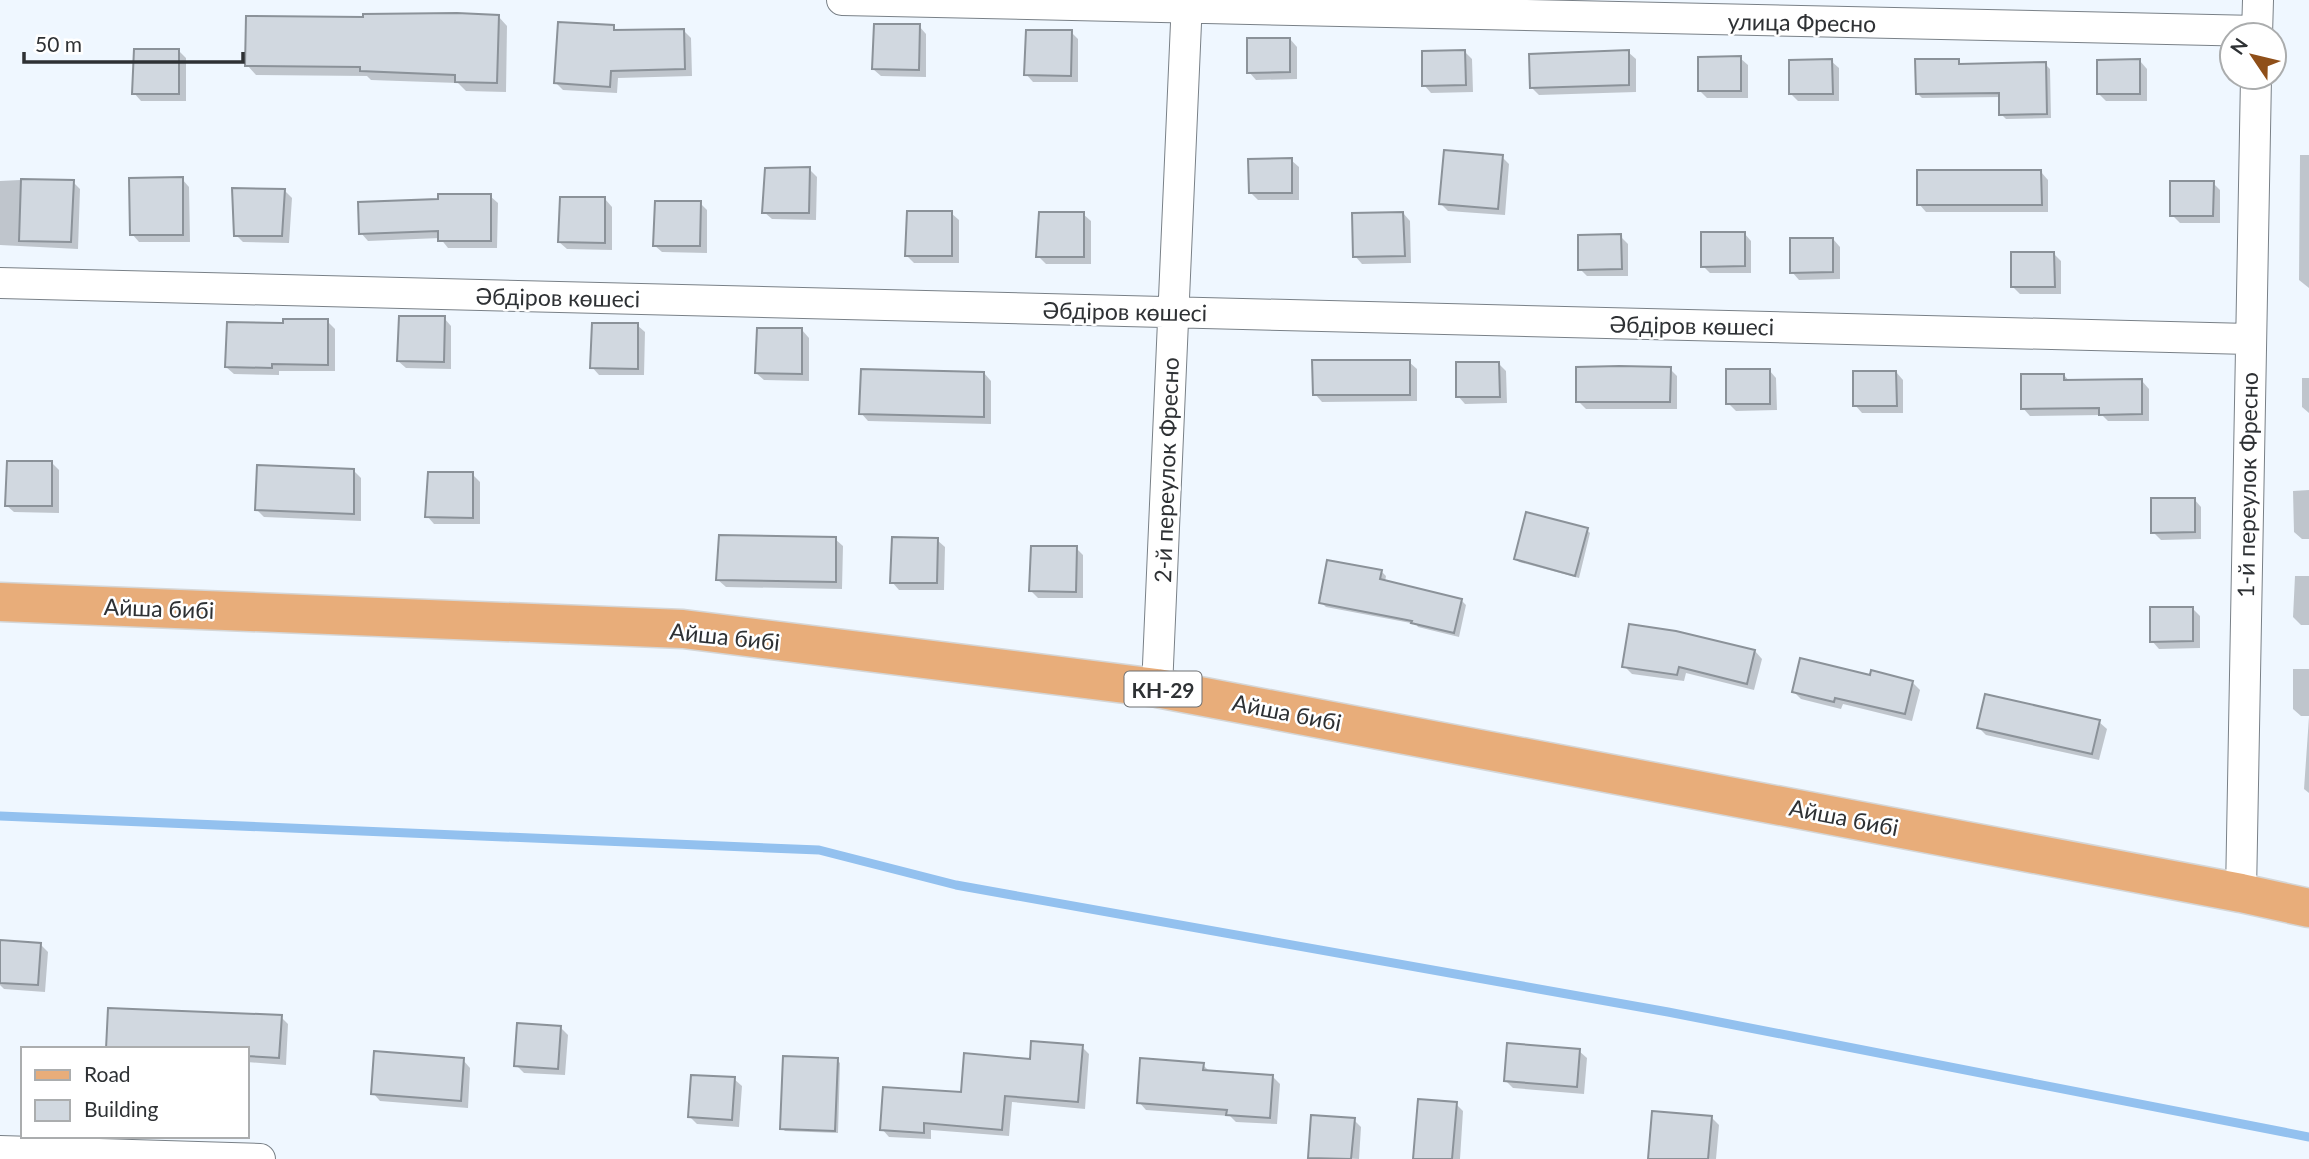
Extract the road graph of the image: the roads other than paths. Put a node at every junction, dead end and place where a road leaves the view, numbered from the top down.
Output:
1 (842, 0) edge
2 (2258, 0) edge
3 (1187, 4) edge
4 (2257, 21) edge
5 (2218, 32) edge
6 (2256, 91) edge
7 (0, 283) edge
8 (1172, 312) junction
9 (2249, 339) junction
10 (0, 602) edge
11 (1157, 688) junction
12 (2241, 893) junction
13 (2309, 908) edge
14 (0, 1151) edge
15 (260, 1159) edge

1 - 3 street, улица Фресно
2 - 4 street
3 - 5 street, улица Фресно
3 - 8 street, 2-й переулок Фресно
6 - 9 street, 1-й переулок Фресно
7 - 8 street, Әбдіров көшесі
8 - 9 street, Әбдіров көшесі
8 - 11 street, 2-й переулок Фресно
9 - 12 street, 1-й переулок Фресно
10 - 11 main road, Айша бибі / КН-29
11 - 12 main road, Айша бибі / КН-29
12 - 13 main road, Айша бибі / КН-29
14 - 15 street

